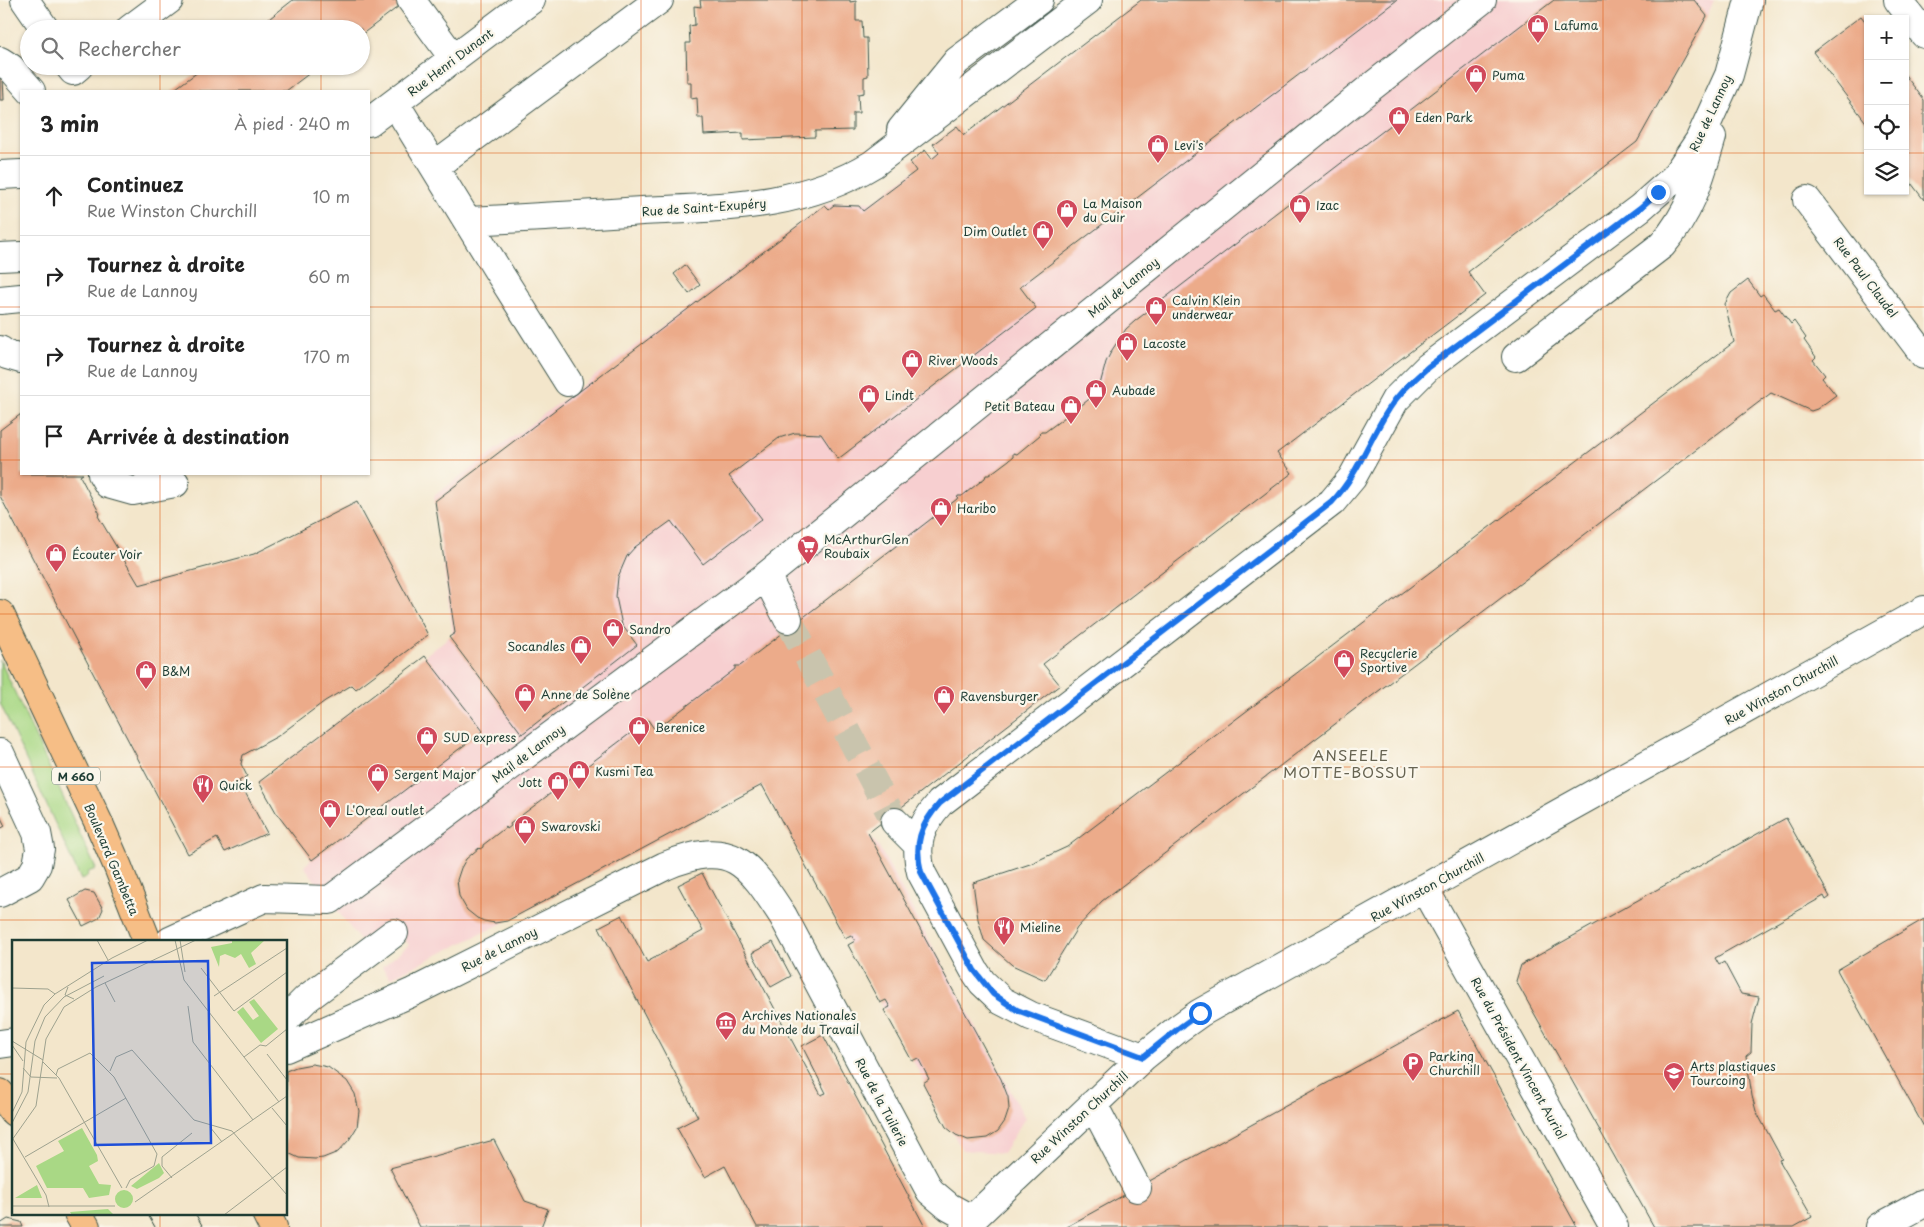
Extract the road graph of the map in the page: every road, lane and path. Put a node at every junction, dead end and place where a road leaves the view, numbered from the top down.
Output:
1 (25, 0) edge
2 (169, 0) edge
3 (411, 0) edge
4 (530, 0) edge
5 (659, 0) edge
6 (1039, 0) edge
7 (1088, 0) edge
8 (1482, 0) edge
9 (1898, 0) edge
10 (1752, 4) edge
11 (38, 20) edge
12 (142, 20) edge
13 (1924, 34) edge
14 (454, 58) junction
15 (0, 61) edge
16 (1729, 75) junction
17 (29, 90) edge
18 (395, 103) junction
19 (370, 121) edge
20 (873, 164) junction
21 (435, 166) junction
22 (20, 174) edge
23 (0, 175) edge
24 (1807, 200) dead end
25 (468, 221) junction
26 (20, 256) edge
27 (0, 257) edge
28 (20, 298) edge
29 (0, 300) edge
30 (0, 350) edge
31 (1924, 354) edge
32 (1516, 357) dead end
33 (20, 359) edge
34 (568, 382) dead end
35 (103, 475) edge
36 (175, 483) dead end
37 (766, 576) junction
38 (1924, 610) edge
39 (0, 614) edge
40 (788, 619) tunnel mouth
41 (0, 753) edge
42 (895, 822) tunnel mouth
43 (918, 845) junction
44 (711, 854) joint
45 (1424, 888) junction
46 (0, 893) edge
47 (394, 932) dead end
48 (147, 940) edge
49 (172, 940) edge
50 (288, 1017) edge
51 (288, 1047) edge
52 (1143, 1057) junction
53 (1094, 1104) junction
54 (1137, 1188) dead end
55 (1924, 1202) edge
56 (79, 1214) edge
57 (266, 1214) edge
58 (967, 1223) edge
59 (86, 1227) edge
60 (273, 1227) edge
61 (1614, 1227) edge
62 (1880, 1227) edge

1 - 11 street
2 - 12 street
3 - 14 street
4 - 14 street, Rue Henri Dunant
5 - 21 street
6 - 20 street
7 - 20 street, Rue de Saint-Exupéry
8 - 37 street, Mail de Lannoy
9 - 13 street
10 - 16 street, Rue de Lannoy
14 - 18 street, Rue Henri Dunant
15 - 17 street
16 - 32 street
16 - 43 street, Rue de Lannoy
18 - 19 street, Rue Henri Dunant
18 - 21 street
20 - 25 street, Rue de Saint-Exupéry
21 - 25 street
22 - 23 street
24 - 31 street, Rue Paul Claudel
25 - 34 street
26 - 27 street
28 - 29 street
30 - 33 street
35 - 36 street
37 - 40 street
37 - 49 street, Mail de Lannoy
38 - 45 street, Rue Winston Churchill
39 - 48 main road, Boulevard Gambetta / M 660
41 - 46 street
42 - 43 street
43 - 52 street, Rue de Lannoy
44 - 51 street, Rue de Lannoy
44 - 58 street, Rue de la Tuilerie
45 - 52 street, Rue Winston Churchill
45 - 61 street, Rue du Président Vincent Auriol
47 - 50 street
52 - 53 street, Rue Winston Churchill
53 - 54 street
53 - 58 street, Rue Winston Churchill
55 - 62 street
56 - 59 main road
57 - 60 main road

